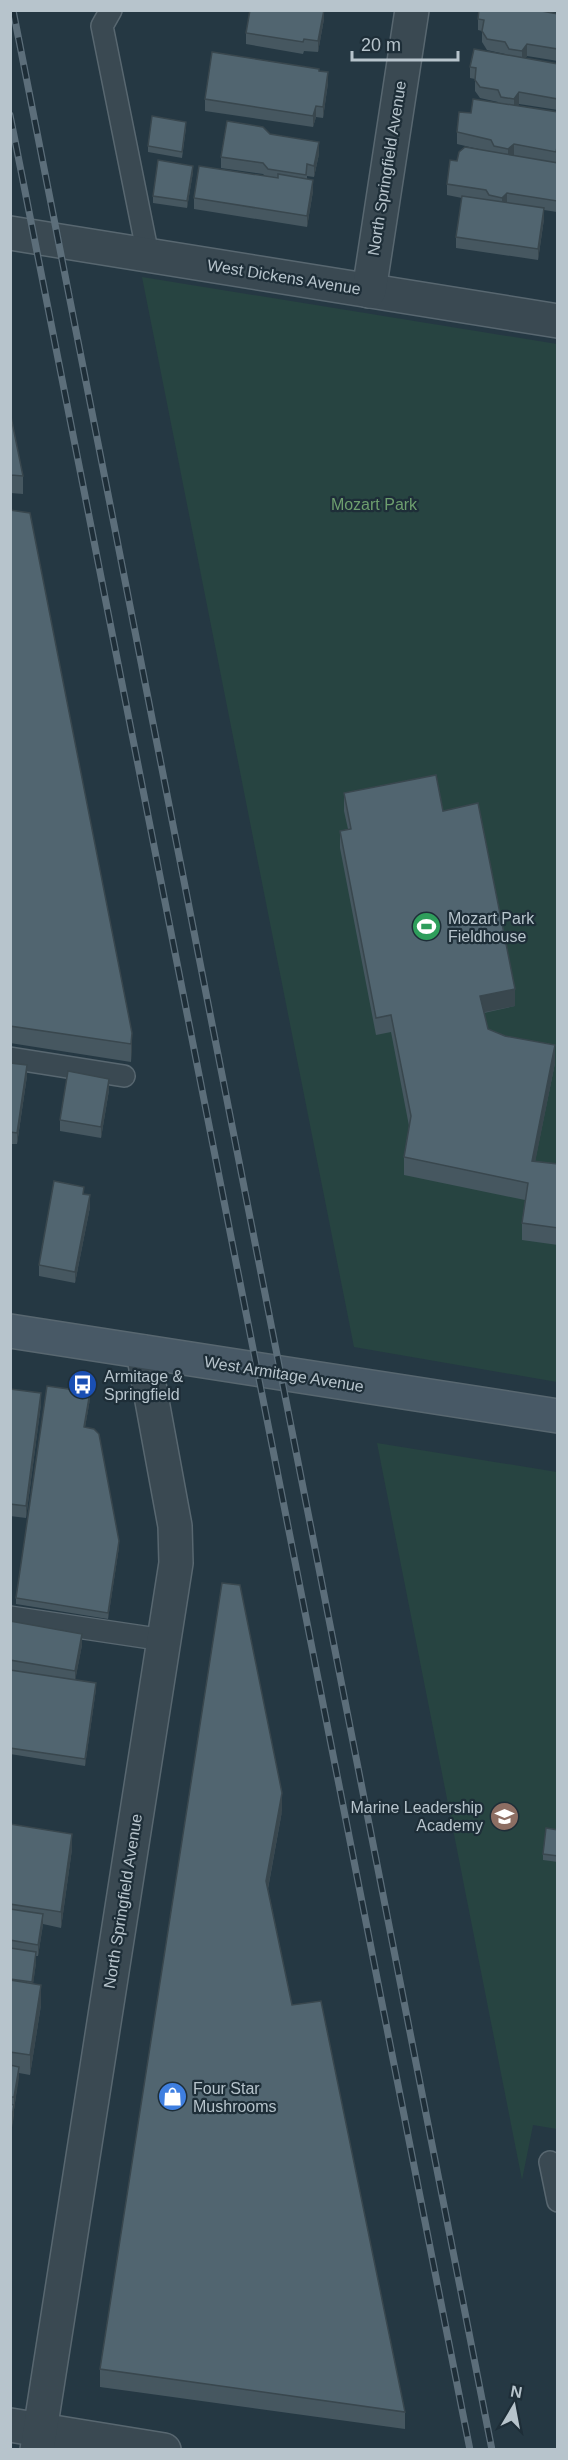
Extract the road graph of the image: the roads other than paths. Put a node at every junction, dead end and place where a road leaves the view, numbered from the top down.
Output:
1 (111, 10) edge
2 (411, 10) edge
3 (10, 233) edge
4 (148, 255) junction
5 (369, 291) junction
6 (558, 321) edge
7 (10, 1058) edge
8 (124, 1076) dead end
9 (10, 1331) edge
10 (143, 1352) junction
11 (558, 1416) edge
12 (10, 1617) edge
13 (164, 1640) junction
14 (550, 2162) dead end
15 (558, 2200) edge
16 (29, 2435) edge
17 (164, 2450) edge

1 - 4 lane
2 - 5 street, North Springfield Avenue
3 - 4 street, West Dickens Avenue
4 - 5 street, West Dickens Avenue
5 - 6 street, West Dickens Avenue
7 - 8 lane
9 - 10 main road, West Armitage Avenue
10 - 11 main road, West Armitage Avenue
10 - 13 street, North Springfield Avenue
12 - 13 lane
13 - 16 street, North Springfield Avenue
14 - 15 lane
16 - 17 street

